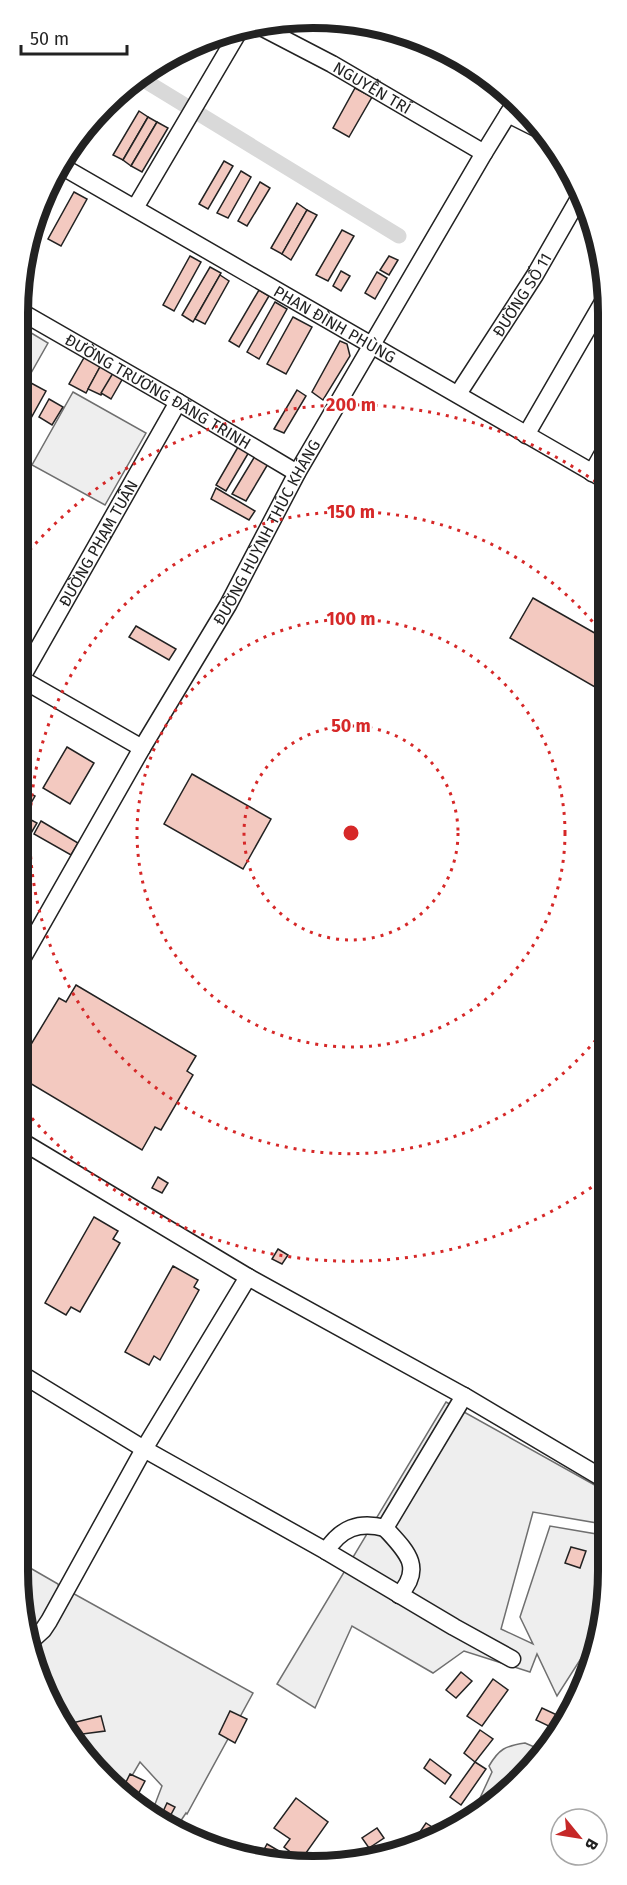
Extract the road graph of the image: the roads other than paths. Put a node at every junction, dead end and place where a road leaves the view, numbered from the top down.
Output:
1 (270, 32) edge
2 (234, 40) edge
3 (512, 108) edge
4 (484, 153) junction
5 (68, 170) edge
6 (576, 203) edge
7 (135, 208) junction
8 (598, 311) edge
9 (28, 316) edge
10 (372, 344) junction
11 (458, 394) junction
12 (178, 402) junction
13 (526, 435) junction
14 (297, 473) junction
15 (598, 476) edge
16 (28, 664) edge
17 (28, 685) edge
18 (142, 748) junction
19 (28, 948) edge
20 (28, 1145) edge
21 (248, 1277) junction
22 (28, 1378) edge
23 (464, 1396) junction
24 (144, 1449) junction
25 (598, 1475) edge
26 (386, 1528) junction
27 (326, 1551) junction
28 (399, 1595) junction
29 (36, 1636) edge
30 (512, 1659) dead end

1 - 4 street, NGUYỄN TRÍ
2 - 7 street
3 - 4 street, ĐƯỜNG HUỲNH THÚC KHÁNG
4 - 10 street, ĐƯỜNG HUỲNH THÚC KHÁNG
5 - 7 street, PHAN ĐÌNH PHÙNG
6 - 11 street, ĐƯỜNG SỐ 11
7 - 10 street, PHAN ĐÌNH PHÙNG
8 - 13 street
9 - 12 street, ĐƯỜNG TRƯƠNG ĐĂNG TRINH
10 - 11 street, PHAN ĐÌNH PHÙNG
10 - 14 street, ĐƯỜNG HUỲNH THÚC KHÁNG
11 - 13 street, PHAN ĐÌNH PHÙNG
12 - 14 street, ĐƯỜNG TRƯƠNG ĐĂNG TRINH
12 - 16 street, ĐƯỜNG PHẠM TUÂN
13 - 15 street, PHAN ĐÌNH PHÙNG
14 - 18 street, ĐƯỜNG HUỲNH THÚC KHÁNG
17 - 18 street
18 - 19 street, ĐƯỜNG HUỲNH THÚC KHÁNG
20 - 21 street
21 - 23 street
21 - 24 street
22 - 24 street
23 - 25 street
23 - 26 street
24 - 27 street
24 - 29 street
26 - 27 street
26 - 28 street
27 - 28 street
28 - 30 street

